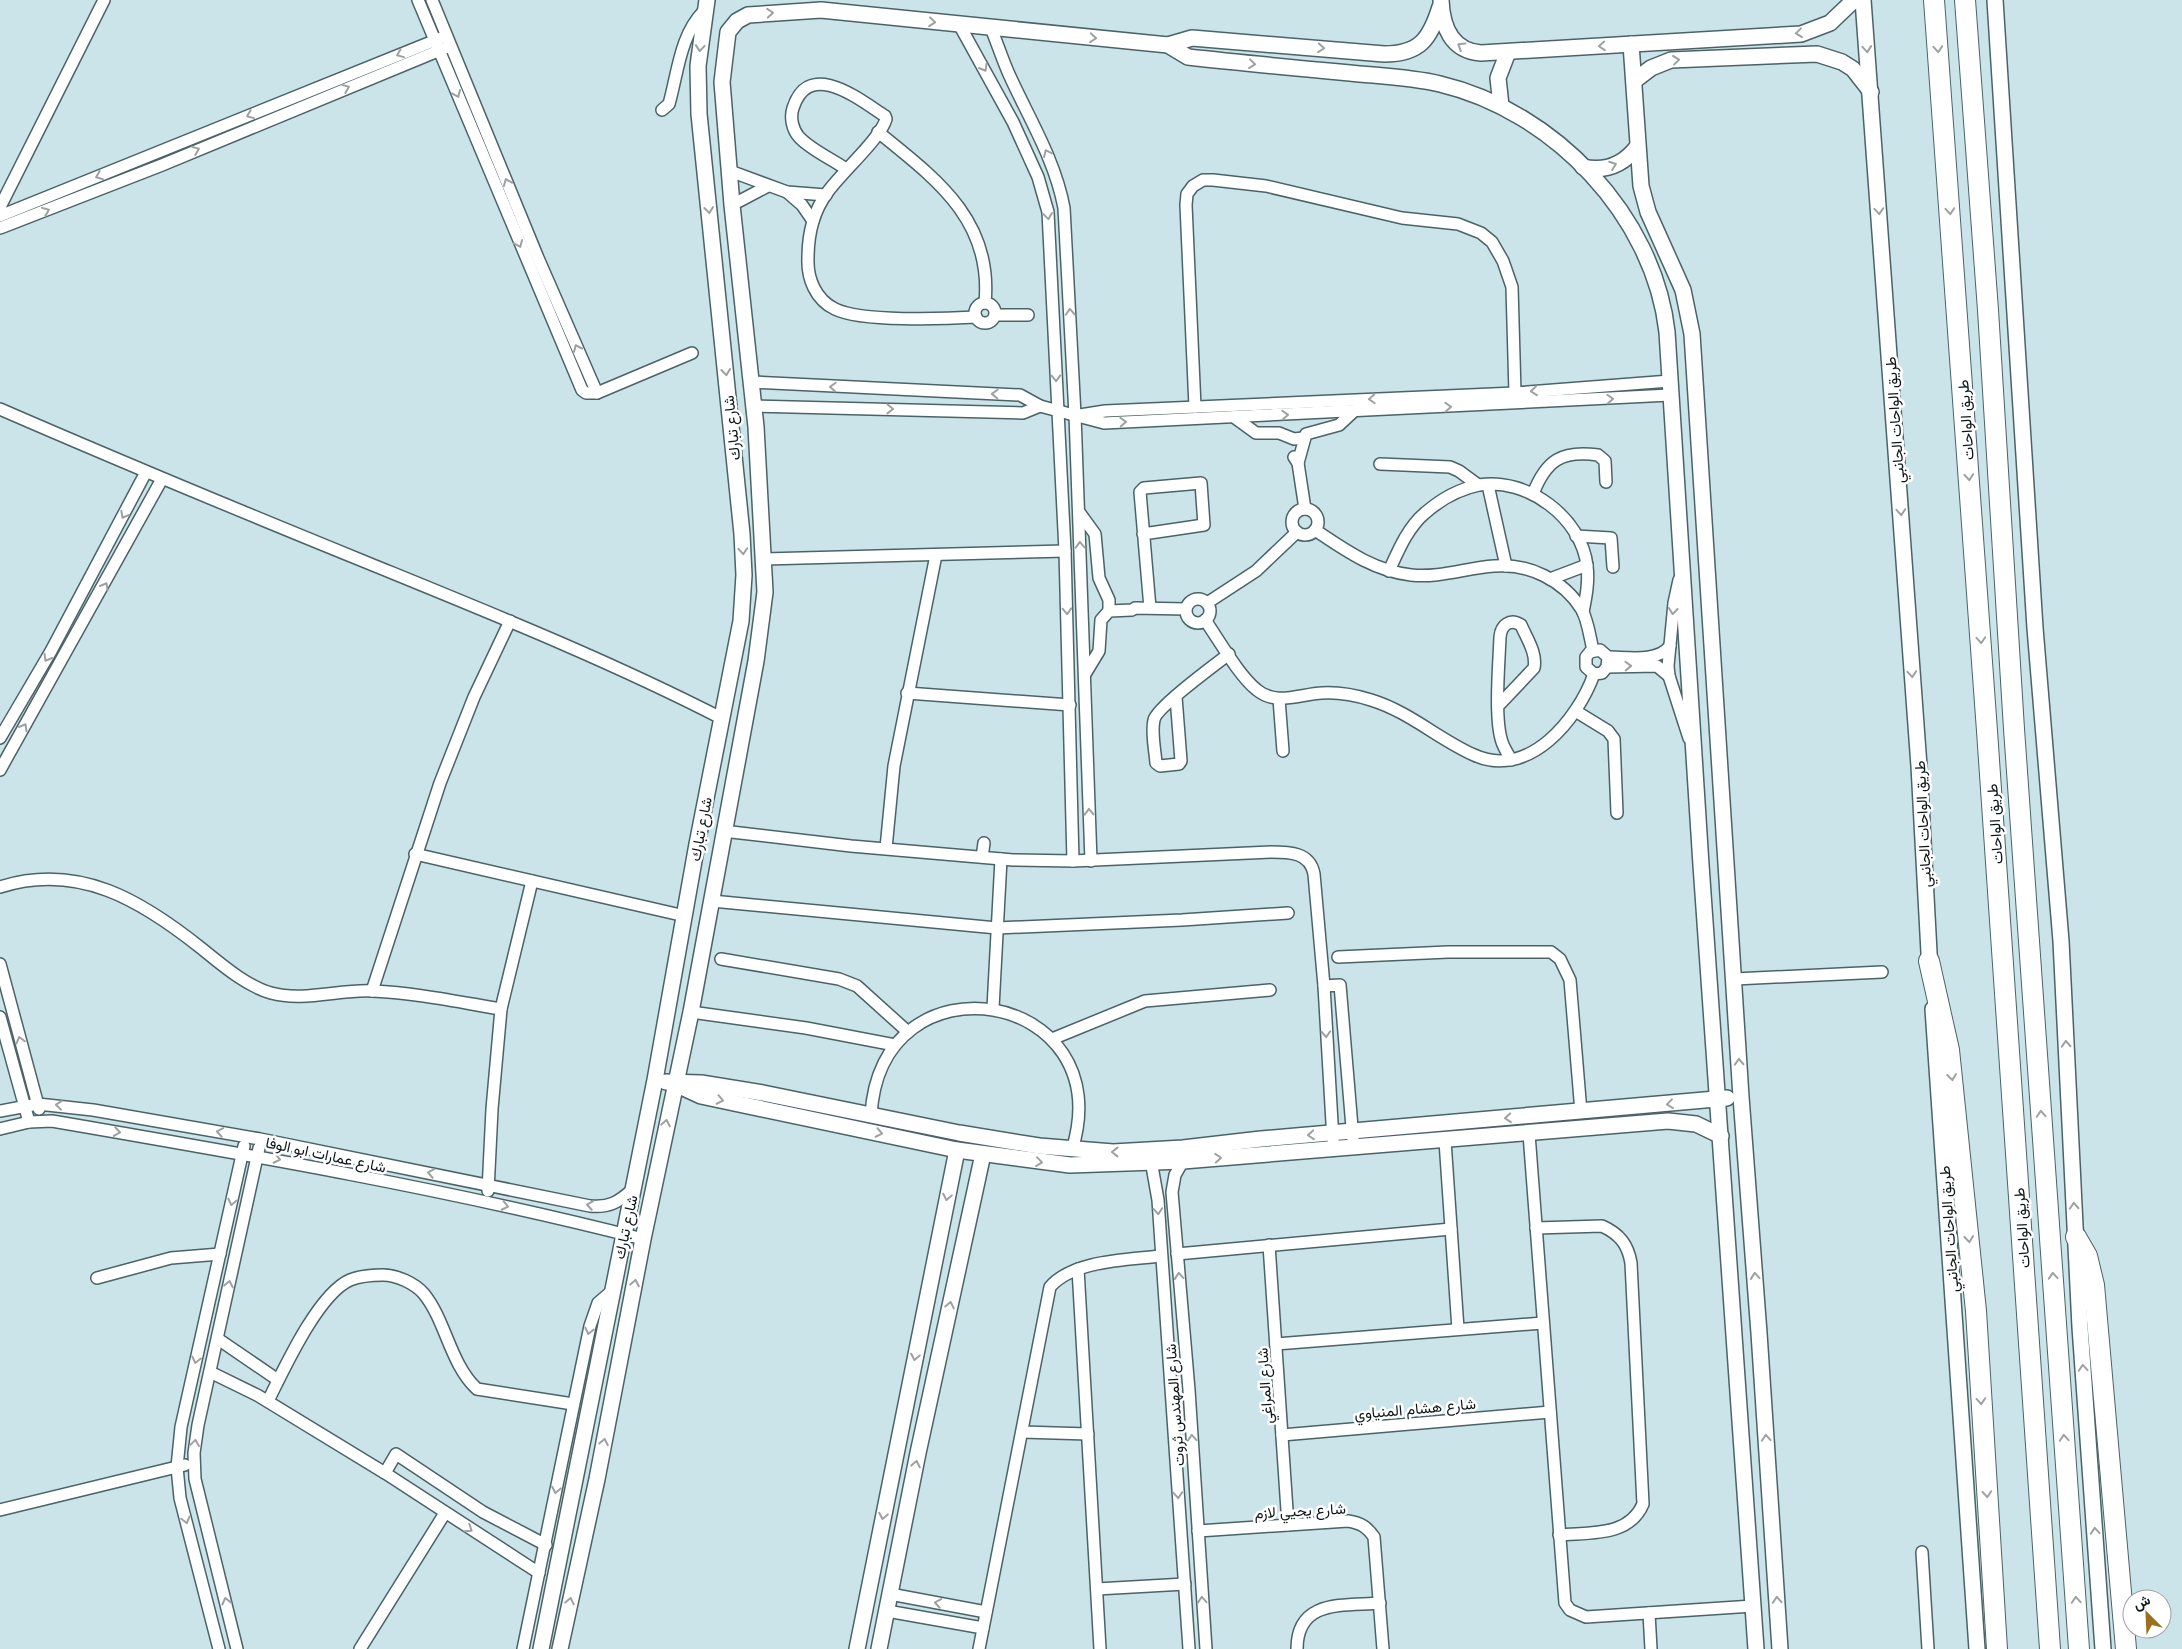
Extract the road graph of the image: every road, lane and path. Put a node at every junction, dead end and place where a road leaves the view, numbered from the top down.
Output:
1 (104, 0) edge
2 (418, 0) edge
3 (432, 0) edge
4 (796, 0) edge
5 (1854, 0) edge
6 (1864, 0) edge
7 (1934, 0) edge
8 (1966, 0) edge
9 (1995, 0) edge
10 (1441, 2) edge
11 (705, 6) edge
12 (822, 10) junction
13 (960, 26) junction
14 (991, 28) junction
15 (442, 43) junction
16 (1631, 44) junction
17 (1168, 45) junction
18 (1508, 52) junction
19 (1634, 81) junction
20 (1871, 92) junction
21 (1501, 106) junction
22 (662, 110) dead end
23 (878, 132) junction
24 (1637, 147) junction
25 (1583, 167) junction
26 (846, 169) junction
27 (730, 171) junction
28 (768, 186) junction
29 (787, 192) junction
30 (826, 195) junction
31 (732, 205) junction
32 (0, 207) edge
33 (0, 216) edge
34 (813, 220) junction
35 (0, 228) edge
36 (1658, 232) junction
37 (1639, 242) junction
38 (741, 288) junction
39 (718, 290) junction
40 (985, 303) junction
41 (1028, 314) dead end
42 (996, 315) junction
43 (976, 317) junction
44 (692, 353) dead end
45 (751, 382) junction
46 (1670, 388) junction
47 (1555, 389) junction
48 (934, 392) junction
49 (1515, 393) junction
50 (1555, 401) junction
51 (754, 406) junction
52 (1040, 406) junction
53 (1195, 407) junction
54 (0, 409) edge
55 (934, 409) junction
56 (1056, 409) junction
57 (1353, 412) junction
58 (1075, 415) junction
59 (1234, 417) junction
60 (756, 427) junction
61 (732, 429) junction
62 (1290, 438) junction
63 (1303, 438) junction
64 (1298, 463) junction
65 (1380, 464) dead end
66 (146, 472) junction
67 (162, 479) junction
68 (1606, 482) dead end
69 (1483, 485) junction
70 (1533, 494) junction
71 (1305, 509) junction
72 (1079, 512) junction
73 (740, 522) junction
74 (762, 522) junction
75 (1315, 530) junction
76 (1297, 532) junction
77 (1143, 534) junction
78 (1576, 536) junction
79 (1065, 551) junction
80 (936, 555) junction
81 (764, 559) junction
82 (1683, 564) junction
83 (1587, 565) junction
84 (1506, 566) junction
85 (1613, 567) dead end
86 (1389, 571) junction
87 (1066, 576) junction
88 (1081, 576) junction
89 (1550, 579) junction
90 (1108, 596) junction
91 (1208, 603) junction
92 (1134, 608) junction
93 (1150, 608) junction
94 (1186, 609) junction
95 (1109, 612) junction
96 (1583, 612) junction
97 (1205, 620) junction
98 (510, 621) junction
99 (1670, 646) junction
100 (1593, 650) junction
101 (1229, 654) junction
102 (1607, 662) junction
103 (1085, 674) junction
104 (1594, 674) junction
105 (1669, 676) junction
106 (907, 693) junction
107 (1176, 697) junction
108 (1279, 699) junction
109 (1070, 705) junction
110 (1499, 705) junction
111 (1576, 712) junction
112 (722, 719) junction
113 (0, 738) edge
114 (1283, 751) dead end
115 (1696, 756) junction
116 (1511, 760) junction
117 (0, 770) edge
118 (1617, 813) dead end
119 (723, 831) junction
120 (984, 843) dead end
121 (886, 848) junction
122 (415, 854) junction
123 (982, 857) junction
124 (1002, 859) junction
125 (1073, 861) junction
126 (1091, 861) junction
127 (1727, 871) junction
128 (1702, 873) junction
129 (532, 880) junction
130 (0, 888) edge
131 (712, 901) junction
132 (1288, 912) dead end
133 (685, 916) junction
134 (997, 928) junction
135 (679, 952) junction
136 (701, 956) junction
137 (1338, 956) dead end
138 (721, 959) dead end
139 (1929, 960) junction
140 (0, 964) edge
141 (1882, 972) dead end
142 (1734, 978) junction
143 (1324, 986) junction
144 (1270, 990) dead end
145 (372, 991) junction
146 (993, 1008) junction
147 (501, 1009) junction
148 (690, 1012) junction
149 (0, 1018) edge
150 (908, 1032) junction
151 (1052, 1039) junction
152 (895, 1045) junction
153 (28, 1069) junction
154 (15, 1072) junction
155 (655, 1080) junction
156 (674, 1084) junction
157 (1741, 1097) junction
158 (1719, 1099) junction
159 (38, 1104) junction
160 (24, 1105) junction
161 (0, 1111) edge
162 (1581, 1112) junction
163 (871, 1116) junction
164 (42, 1121) junction
165 (29, 1122) junction
166 (0, 1129) edge
167 (1352, 1131) junction
168 (1332, 1133) junction
169 (1529, 1134) junction
170 (1721, 1136) junction
171 (246, 1137) junction
172 (260, 1139) junction
173 (1445, 1141) junction
174 (1353, 1148) junction
175 (957, 1150) junction
176 (1072, 1150) junction
177 (1334, 1150) junction
178 (243, 1153) junction
179 (982, 1154) junction
180 (257, 1155) junction
181 (1150, 1157) junction
182 (1183, 1161) junction
183 (488, 1185) junction
184 (633, 1189) junction
185 (1156, 1192) junction
186 (1172, 1192) junction
187 (487, 1202) junction
188 (1451, 1228) junction
189 (1536, 1228) junction
190 (622, 1234) junction
191 (2076, 1237) junction
192 (643, 1239) junction
193 (1269, 1245) junction
194 (220, 1254) junction
195 (1178, 1254) junction
196 (1161, 1256) junction
197 (1078, 1269) junction
198 (97, 1278) dead end
199 (612, 1291) junction
200 (1543, 1323) junction
201 (1458, 1329) junction
202 (1759, 1332) junction
203 (1734, 1335) junction
204 (218, 1339) junction
205 (1276, 1344) junction
206 (210, 1372) junction
207 (278, 1380) junction
208 (268, 1401) junction
209 (573, 1404) junction
210 (1550, 1412) junction
211 (1022, 1432) junction
212 (1088, 1434) junction
213 (1282, 1435) junction
214 (194, 1464) junction
215 (177, 1467) junction
216 (385, 1473) junction
217 (424, 1474) junction
218 (412, 1490) junction
219 (0, 1510) edge
220 (445, 1513) junction
221 (1288, 1525) junction
222 (1198, 1530) junction
223 (1559, 1535) junction
224 (546, 1545) junction
225 (1922, 1552) dead end
226 (1199, 1553) junction
227 (1182, 1554) junction
228 (539, 1573) junction
229 (1185, 1584) junction
230 (1097, 1589) junction
231 (890, 1594) junction
232 (1380, 1603) junction
233 (1753, 1606) junction
234 (887, 1610) junction
235 (986, 1612) junction
236 (1649, 1613) junction
237 (982, 1628) junction
238 (2084, 1645) edge
239 (220, 1649) edge
240 (237, 1649) edge
241 (360, 1649) edge
242 (523, 1649) edge
243 (541, 1649) edge
244 (560, 1649) edge
245 (857, 1649) edge
246 (879, 1649) edge
247 (978, 1649) edge
248 (1100, 1649) edge
249 (1189, 1649) edge
250 (1206, 1649) edge
251 (1297, 1649) edge
252 (1383, 1649) edge
253 (1652, 1649) edge
254 (1756, 1649) edge
255 (1780, 1649) edge
256 (1928, 1649) edge
257 (1977, 1649) edge
258 (1997, 1649) edge
259 (2050, 1649) edge
260 (2103, 1649) edge
261 (2126, 1649) edge

1 - 32 street
2 - 15 street
3 - 15 street
4 - 12 street
5 -> 16 street
6 -> 20 street, طريق الواحات الجانبي
7 -> 259 highway, طريق الواحات
238 -> 8 highway, طريق الواحات
191 -> 9 street
17 -> 10 street
18 -> 10 street
11 - 22 street
11 -> 39 street, شارع تبارك
12 -> 13 street
27 -> 12 street, شارع تبارك
13 - 14 street
13 -> 56 street
14 -> 17 street
58 -> 14 street
15 -> 33 street
35 -> 15 street
15 - 44 street
16 -> 18 street
16 - 19 street
17 -> 21 street
18 - 21 street
19 -> 20 street
19 - 24 street
20 -> 139 street, طريق الواحات الجانبي
21 - 25 street
23 - 26 street
23 - 26 street
23 - 40 street
25 -> 24 street
24 - 36 street
25 - 37 street
26 - 30 street
27 - 28 street
27 - 31 street, شارع تبارك
28 - 29 street
28 - 31 street
29 - 30 street
29 - 34 street
30 - 34 street
31 - 38 street, شارع تبارك
34 - 43 street
36 - 37 street
36 - 127 street
37 - 46 street
38 - 39 street
38 - 45 street, شارع تبارك
39 -> 61 street, شارع تبارك
40 - 42 street
40 - 43 street
41 - 42 street
42 - 43 street
48 -> 45 street
45 - 51 street, شارع تبارك
46 - 47 street
50 -> 46 street
46 - 82 street
47 -> 49 street
47 - 50 street
52 -> 48 street
48 - 55 street
49 -> 53 street
49 - 53 street
57 -> 50 street
51 -> 55 street
51 - 60 street, شارع تبارك
52 - 55 street
52 - 56 street
53 - 58 street
54 - 66 street
56 - 58 street
56 - 79 street
59 -> 57 street
57 - 63 street
58 -> 59 street
58 - 72 street
59 - 62 street
60 - 61 street
60 - 74 street, شارع تبارك
61 - 73 street, شارع تبارك
62 - 63 street
62 - 64 street
63 - 64 street
64 - 71 street
65 - 69 street
66 - 67 street
66 -> 113 street
67 - 98 street
117 -> 67 street
68 - 70 street
69 - 70 street
69 - 84 street
69 - 86 street
70 - 78 street
71 - 75 street
71 - 76 street
88 -> 72 street
72 - 90 street
73 - 74 street
73 -> 112 street, شارع تبارك
74 - 81 street, شارع تبارك
75 - 76 street
75 - 86 street
76 - 91 street
77 - 77 street
77 - 93 street
78 - 83 street
78 - 85 street
79 - 80 street
79 - 87 street
80 - 81 street
80 - 106 street
81 - 119 street, شارع تبارك
82 -> 99 street
82 - 115 street
83 - 89 street
83 - 96 street
84 - 86 street
84 - 89 street
87 - 88 street
87 -> 109 street
88 - 103 street
89 - 96 street
90 - 92 street
90 - 95 street
91 - 94 street
91 - 97 street
92 - 93 street
92 - 95 street
93 - 94 street
94 - 97 street
95 - 103 street
96 - 100 street
97 - 101 street
98 - 112 street
98 - 122 street
99 - 102 street
99 - 105 street
100 - 102 street
100 - 104 street
101 - 107 street
101 - 108 street
102 - 104 street
102 -> 105 street
126 -> 103 street
104 - 111 street
105 - 115 street
106 - 109 street
106 - 121 street
107 - 107 street
108 - 114 street
108 - 116 street
109 - 125 street
110 - 110 street
110 - 116 street
111 - 116 street
111 - 118 street
112 - 133 street, شارع تبارك
115 - 128 street
119 - 121 street
119 - 131 street, شارع تبارك
120 - 123 street
121 - 123 street
122 - 129 street
122 - 145 street
123 - 124 street
124 - 125 street
124 - 134 street
125 - 126 street
126 - 143 street
127 - 128 street
127 - 142 street
128 - 158 street
129 - 133 street
129 - 147 street
130 - 145 street
131 - 134 street
131 - 136 street, شارع تبارك
132 - 134 street
133 - 135 street, شارع تبارك
134 - 146 street
135 - 136 street
135 - 155 street, شارع تبارك
136 - 148 street, شارع تبارك
137 - 162 street
138 - 150 street
139 - 257 street, طريق الواحات الجانبي
139 -> 258 highway
153 -> 140 street
141 - 142 street
157 -> 142 street
143 - 167 street
143 -> 168 street
144 - 151 street
145 - 147 street
146 - 150 street
146 - 151 street
147 - 183 street
148 - 152 street
148 - 156 street, شارع تبارك
149 - 154 street
150 - 152 street
151 - 176 street
152 - 163 street
153 - 154 street
153 - 159 street
154 - 160 street
155 - 156 street
155 - 184 street, شارع تبارك
156 - 163 street
156 -> 175 street
192 -> 156 street, شارع تبارك
157 - 158 street
202 -> 157 street
158 -> 162 street
158 - 170 street
159 - 160 street, شارع عمارات ابو الوفا
159 - 164 street
171 -> 159 street, شارع عمارات ابو الوفا
160 - 161 street, شارع عمارات ابو الوفا
160 - 165 street
162 -> 167 street
163 - 176 street
164 - 165 street, شارع عمارات ابو الوفا
164 -> 178 street, شارع عمارات ابو الوفا
165 - 166 street, شارع عمارات ابو الوفا
167 - 168 street
167 - 174 street
168 - 177 street
168 -> 181 street
169 - 170 street
169 - 173 street
169 - 189 street
170 - 203 street
171 - 172 street, شارع عمارات ابو الوفا
171 - 178 street
172 - 180 street
183 -> 172 street, شارع عمارات ابو الوفا
173 - 174 street
173 - 188 street
174 - 177 street
175 - 179 street
175 -> 245 street
181 -> 176 street
182 -> 177 street
178 - 180 street, شارع عمارات ابو الوفا
178 -> 194 street
179 -> 181 street
231 -> 179 street
180 -> 187 street, شارع عمارات ابو الوفا
204 -> 180 street
181 - 182 street
181 - 185 street, شارع المهندس ثروت
182 - 186 street, شارع المهندس ثروت
184 -> 183 street, شارع عمارات ابو الوفا
183 - 187 street
184 - 190 street, شارع تبارك
185 - 186 street
185 -> 196 street, شارع المهندس ثروت
186 - 195 street, شارع المهندس ثروت
187 -> 190 street, شارع عمارات ابو الوفا
188 - 193 street
188 - 201 street
189 - 200 street
189 - 223 street
190 - 192 street, شارع عمارات ابو الوفا
190 - 199 street, شارع تبارك
260 -> 191 street
191 - 261 highway
244 -> 192 street, شارع تبارك
193 - 195 street
193 - 205 street, شارع المراغي
194 - 198 street
194 -> 215 street
222 -> 195 street, شارع المهندس ثروت
196 - 197 street
196 -> 227 street, شارع المهندس ثروت
197 - 211 street
197 - 212 street
199 -> 209 street
199 - 243 street, شارع تبارك
200 - 201 street
200 - 210 street
201 - 205 street
202 - 203 street
255 -> 202 street
203 - 233 street
204 - 206 street
204 - 207 street
205 - 213 street, شارع المراغي
206 - 208 street
214 -> 206 street
207 - 208 street
207 - 209 street
208 - 216 street
209 -> 224 street
210 - 213 street, شارع هشام المنياوي
210 - 223 street
211 - 212 street
211 - 235 street
212 - 230 street
213 - 221 street, شارع المراغي
214 - 215 street
240 -> 214 street
215 - 219 street
215 -> 239 street
216 - 217 street
216 - 218 street
217 - 218 street
217 - 224 street
218 - 220 street
220 -> 228 street
220 - 241 street
221 - 222 street, شارع يحيي لازم
221 - 232 street, شارع يحيي لازم
222 - 226 street, شارع المهندس ثروت
223 - 236 street
224 - 228 street
225 - 256 street
226 - 227 street
250 -> 226 street, شارع المهندس ثروت
227 - 229 street, شارع المهندس ثروت
228 - 242 street
229 - 230 street
229 - 249 street, شارع المهندس ثروت
230 - 248 street
231 - 234 street
235 -> 231 street
232 - 251 street
232 - 252 street, شارع يحيي لازم
233 - 236 street
233 - 254 street
234 - 237 street
234 - 246 street
235 - 237 street
236 - 253 street
237 - 247 street

